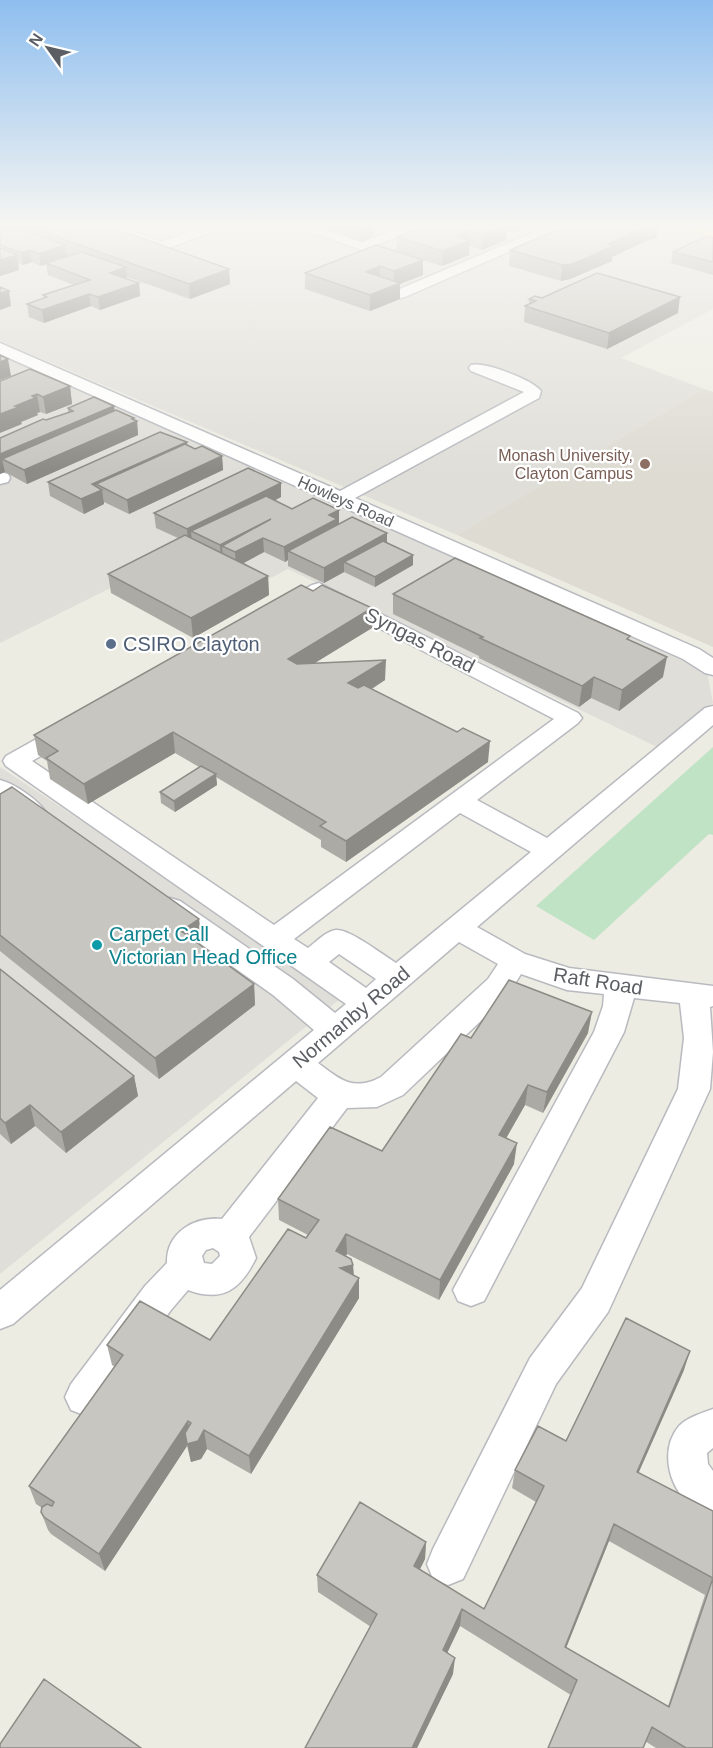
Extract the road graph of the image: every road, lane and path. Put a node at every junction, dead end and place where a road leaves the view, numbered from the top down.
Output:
1 (3, 350) edge
2 (477, 368) dead end
3 (340, 498) junction
4 (691, 654) junction
5 (713, 660) edge
6 (713, 668) edge
7 (709, 718) edge
8 (0, 788) edge
9 (459, 801) junction
10 (58, 829) edge
11 (550, 851) junction
12 (146, 891) edge
13 (457, 928) junction
14 (274, 939) junction
15 (515, 961) junction
16 (308, 963) junction
17 (397, 978) junction
18 (620, 986) junction
19 (704, 995) edge
20 (367, 1004) junction
21 (335, 1030) junction
22 (296, 1064) junction
23 (338, 1096) junction
24 (471, 1290) dead end
25 (0, 1312) edge
26 (84, 1397) dead end
27 (713, 1428) edge
28 (713, 1497) edge
29 (448, 1564) dead end

1 - 3 street, Howleys Road
2 - 3 street
3 - 4 street, Howleys Road
4 - 5 street, Howleys Road
4 - 6 street, Howleys Road
7 - 11 street, Normanby Road
8 - 10 street
9 - 11 street
9 - 14 street, Syngas Road
9 - 14 street, Syngas Road
11 - 13 street, Normanby Road
12 - 21 street
13 - 15 street, Raft Road
13 - 17 street, Normanby Road
14 - 16 street, Syngas Road
15 - 18 street, Raft Road
15 - 23 street
16 - 17 street
16 - 20 street, Syngas Road
17 - 20 street, Normanby Road
18 - 19 street, Raft Road
18 - 24 street
19 - 29 street
20 - 21 street, Normanby Road
21 - 22 street, Normanby Road
22 - 23 street
22 - 25 street, Normanby Road
23 - 26 street
27 - 28 street

